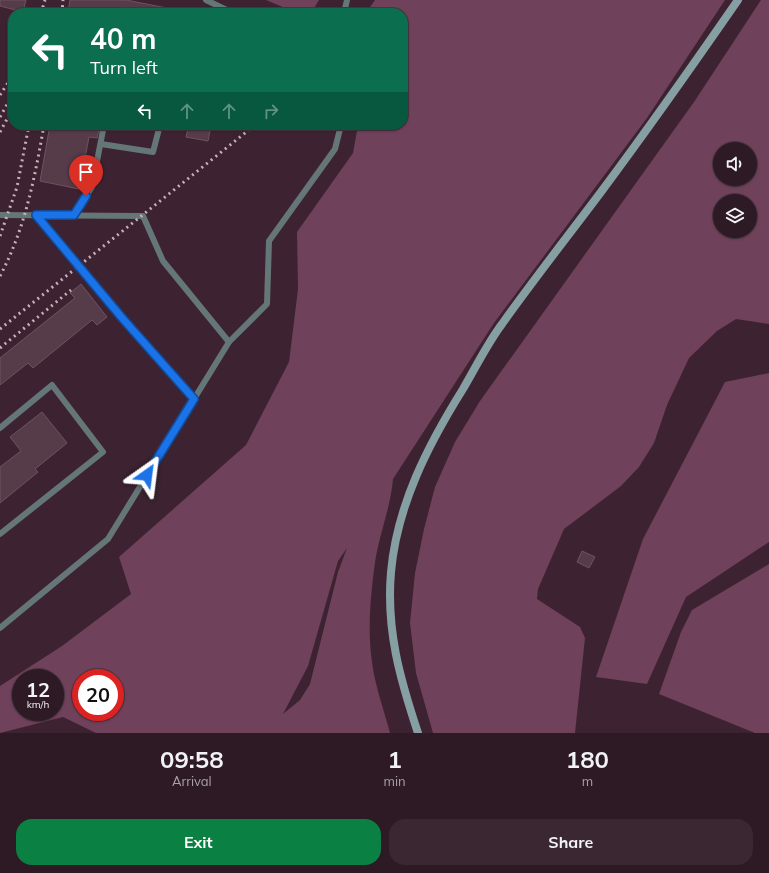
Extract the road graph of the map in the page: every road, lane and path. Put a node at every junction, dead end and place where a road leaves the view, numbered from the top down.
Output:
1 (206, 0) edge
2 (738, 0) edge
3 (223, 8) edge
4 (103, 130) edge
5 (159, 130) edge
6 (340, 130) edge
7 (101, 144) junction
8 (0, 215) edge
9 (36, 215) junction
10 (74, 215) junction
11 (229, 342) junction
12 (194, 399) junction
13 (0, 428) edge
14 (0, 534) edge
15 (0, 628) edge
16 (418, 733) edge

1 - 3 lane
2 - 16 main road
4 - 7 lane
5 - 7 lane
6 - 11 lane
7 - 10 lane
8 - 9 lane
9 - 10 lane
9 - 12 lane
10 - 11 lane
11 - 12 lane
12 - 15 lane
13 - 14 lane

